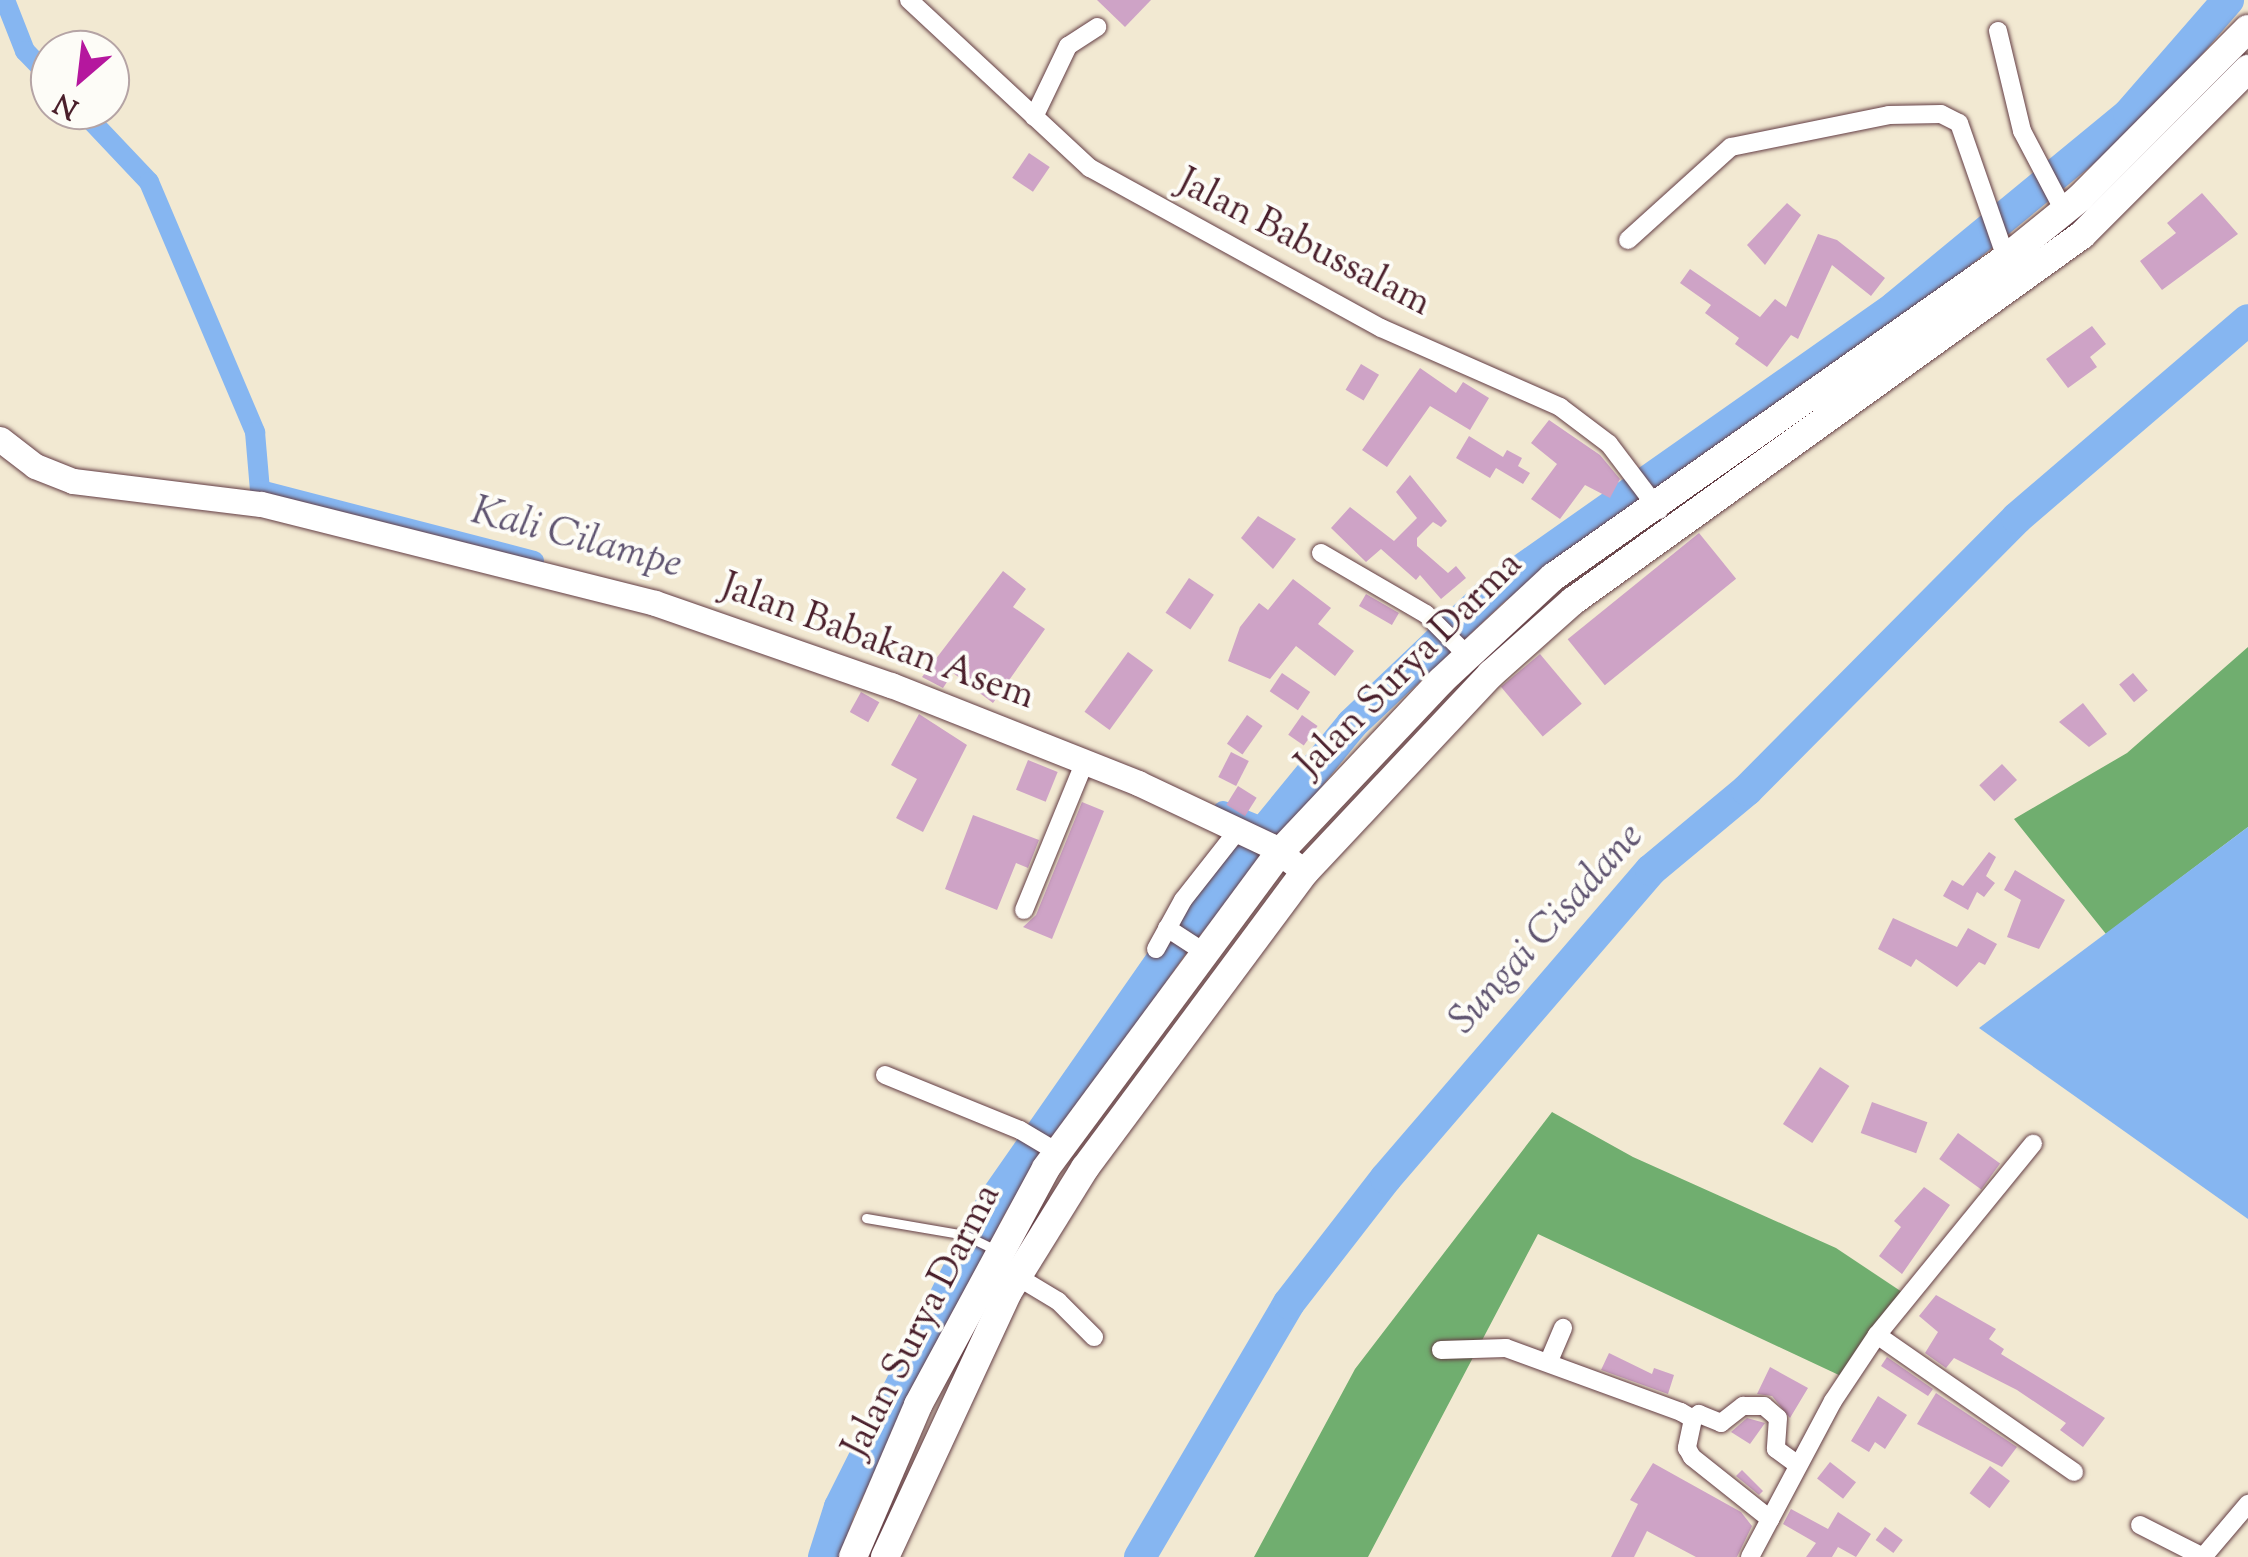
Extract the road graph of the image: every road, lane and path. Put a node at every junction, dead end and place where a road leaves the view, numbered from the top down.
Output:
1 (909, 0) edge
2 (1097, 27) dead end
3 (2248, 28) edge
4 (1998, 31) dead end
5 (2248, 68) edge
6 (1034, 117) junction
7 (2060, 203) junction
8 (1628, 240) dead end
9 (2001, 250) junction
10 (0, 438) edge
11 (1651, 502) junction
12 (1674, 528) junction
13 (1322, 553) dead end
14 (1465, 653) junction
15 (1084, 764) junction
16 (1240, 831) junction
17 (1275, 849) junction
18 (1305, 872) junction
19 (1024, 910) dead end
20 (1171, 930) junction
21 (1199, 948) junction
22 (1156, 950) dead end
23 (885, 1075) dead end
24 (2033, 1144) dead end
25 (1053, 1150) junction
26 (866, 1218) dead end
27 (994, 1249) junction
28 (1018, 1277) junction
29 (1563, 1328) dead end
30 (1877, 1335) junction
31 (1094, 1337) dead end
32 (1441, 1350) dead end
33 (1548, 1361) junction
34 (1692, 1419) junction
35 (1798, 1465) junction
36 (2074, 1472) dead end
37 (2248, 1504) edge
38 (1770, 1519) junction
39 (2140, 1524) dead end
40 (854, 1557) edge
41 (884, 1557) edge
42 (1750, 1557) edge
43 (2203, 1557) edge

1 - 6 street, Jalan Babussalam
2 - 6 street
3 - 7 main road, Jalan Surya Darma
4 - 7 street
5 - 12 main road, Jalan Surya Darma
6 - 11 street, Jalan Babussalam
7 - 9 main road, Jalan Surya Darma
8 - 9 street
9 - 11 main road, Jalan Surya Darma
10 - 15 street, Jalan Babakan Asem
11 - 12 street, Jalan Babussalam
11 - 14 main road, Jalan Surya Darma
12 - 18 main road, Jalan Surya Darma
13 - 14 street
14 - 17 main road, Jalan Surya Darma
15 - 16 street, Jalan Babakan Asem
15 - 19 street
16 - 17 street, Jalan Babakan Asem
16 - 20 street
17 - 18 street, Jalan Babakan Asem
17 - 21 main road, Jalan Surya Darma
18 - 28 main road, Jalan Surya Darma
20 - 21 street
20 - 22 street
21 - 25 main road, Jalan Surya Darma
23 - 25 street
24 - 30 street
25 - 27 main road, Jalan Surya Darma
26 - 27 lane
27 - 40 main road, Jalan Surya Darma
28 - 31 street
28 - 41 main road, Jalan Surya Darma
29 - 33 street
30 - 35 street
30 - 36 street
32 - 33 street
33 - 34 street
34 - 35 street
34 - 38 street
35 - 38 street
37 - 43 street
38 - 42 street
39 - 43 street

